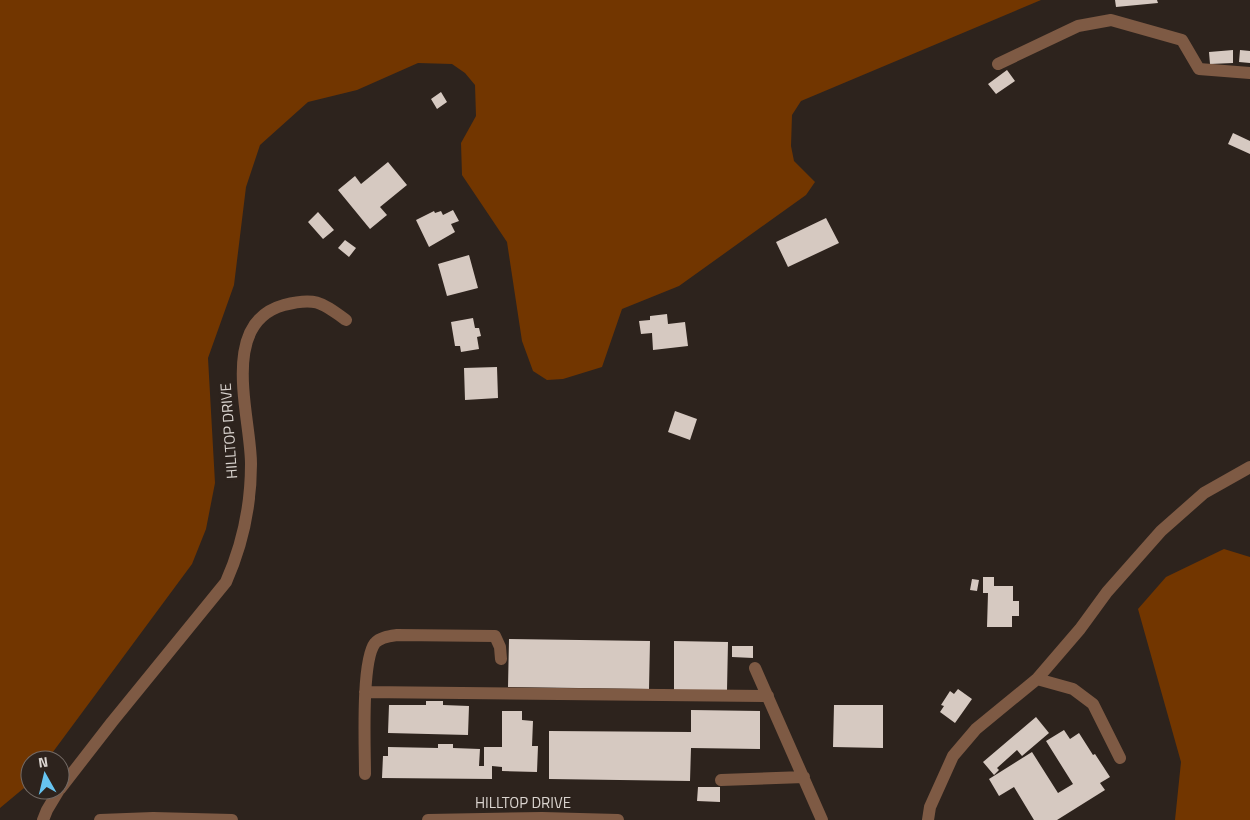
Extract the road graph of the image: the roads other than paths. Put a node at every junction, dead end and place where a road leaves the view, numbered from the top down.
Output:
1 (998, 64) dead end
2 (1250, 73) edge
3 (346, 320) dead end
4 (1250, 467) edge
5 (501, 659) dead end
6 (755, 668) dead end
7 (1037, 679) junction
8 (365, 692) junction
9 (768, 696) junction
10 (1120, 758) dead end
11 (365, 774) dead end
12 (70, 777) edge
13 (804, 777) junction
14 (721, 780) dead end
15 (54, 800) edge
16 (43, 820) edge
17 (100, 820) edge
18 (232, 820) edge
19 (428, 820) edge
20 (618, 820) edge
21 (822, 820) edge
22 (928, 820) edge

1 - 2 street
3 - 12 street, HILLTOP DRIVE
4 - 7 street
5 - 8 street
6 - 9 street
7 - 10 street
7 - 22 street
8 - 9 street
8 - 11 street
9 - 13 street
13 - 14 street
13 - 21 street
15 - 16 street, HILLTOP DRIVE
17 - 18 street
19 - 20 street, HILLTOP DRIVE

